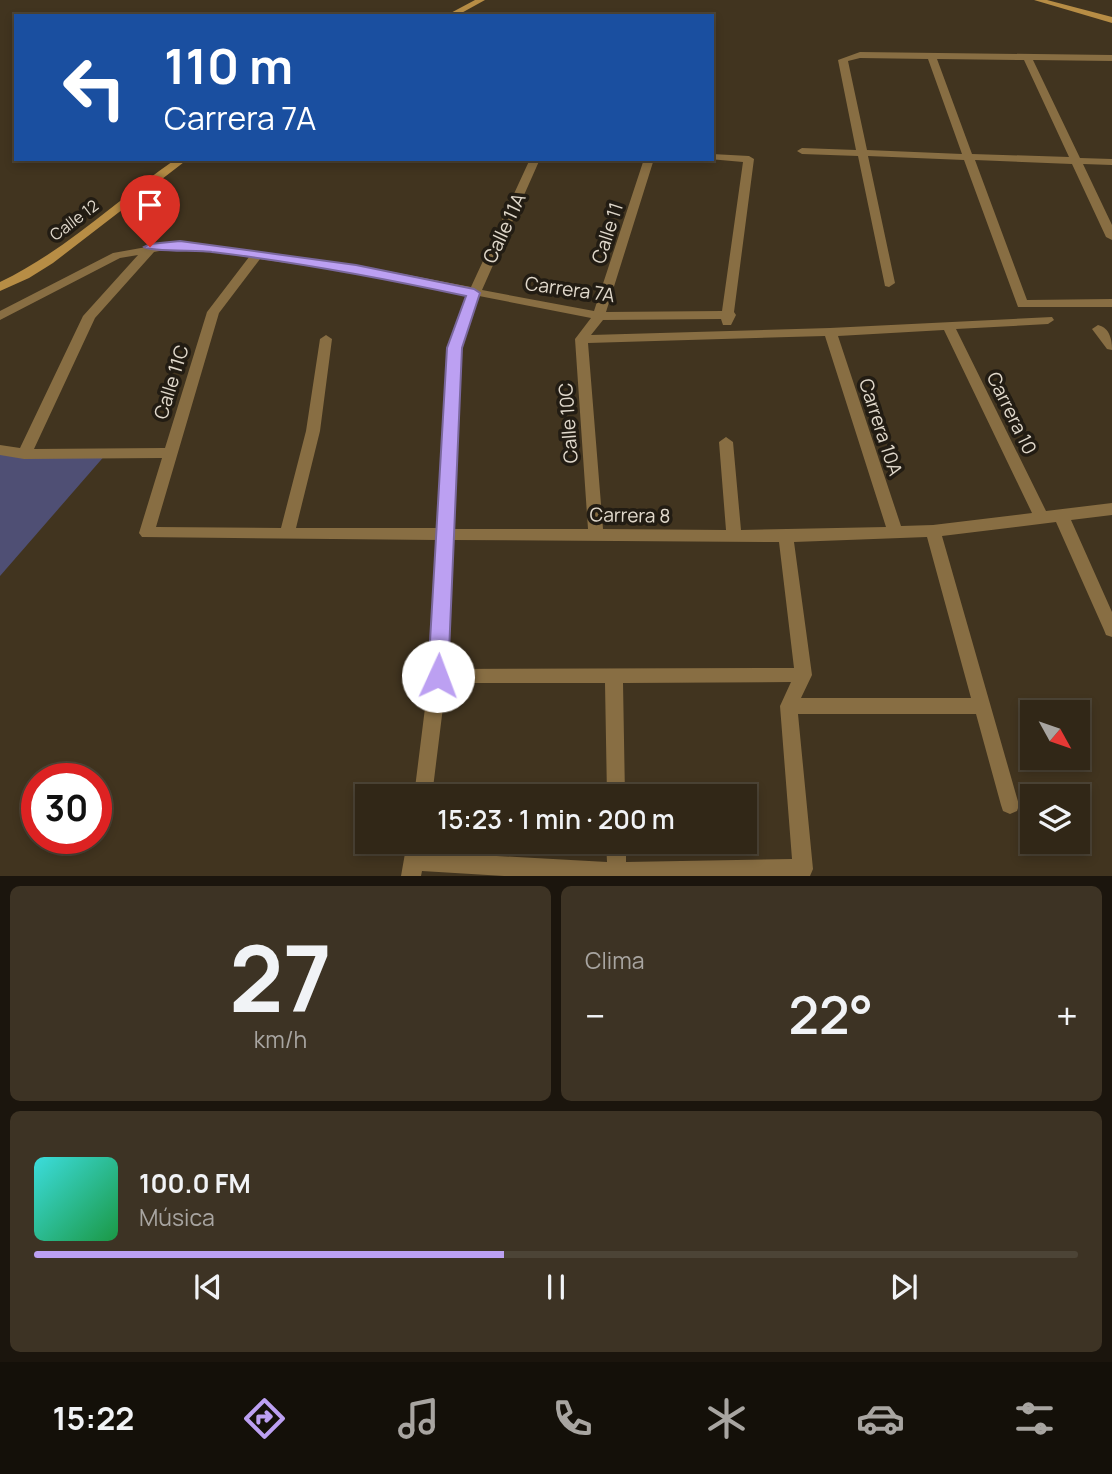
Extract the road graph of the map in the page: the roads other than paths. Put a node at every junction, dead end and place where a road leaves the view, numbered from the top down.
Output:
1 (481, 0) edge
2 (1038, 0) edge
3 (452, 14) edge
4 (1112, 20) edge
5 (932, 57) junction
6 (1028, 58) junction
7 (1112, 58) edge
8 (802, 151) dead end
9 (861, 152) junction
10 (965, 156) junction
11 (714, 157) edge
12 (180, 161) edge
13 (534, 161) edge
14 (648, 161) edge
15 (1076, 161) junction
16 (1112, 162) edge
17 (1112, 237) edge
18 (150, 247) junction
19 (257, 255) junction
20 (889, 283) dead end
21 (0, 287) edge
22 (474, 293) junction
23 (1112, 303) edge
24 (730, 315) junction
25 (0, 316) edge
26 (599, 316) junction
27 (1048, 320) dead end
28 (947, 325) junction
29 (1098, 329) dead end
30 (830, 332) junction
31 (723, 335) junction
32 (326, 339) dead end
33 (581, 339) junction
34 (1112, 346) edge
35 (726, 442) dead end
36 (0, 450) edge
37 (169, 453) junction
38 (24, 454) junction
39 (1112, 509) edge
40 (1061, 515) junction
41 (1042, 518) junction
42 (933, 531) junction
43 (147, 533) joint
44 (287, 533) junction
45 (596, 533) junction
46 (896, 533) junction
47 (443, 534) junction
48 (734, 536) junction
49 (786, 536) junction
50 (1112, 631) edge
51 (803, 675) junction
52 (438, 676) junction
53 (614, 678) junction
54 (789, 706) junction
55 (982, 706) junction
56 (424, 784) edge
57 (616, 784) edge
58 (1010, 805) dead end
59 (616, 854) edge
60 (414, 859) edge
61 (617, 872) junction

1 - 3 main road
2 - 4 main road
5 - 6 street
5 - 9 street
5 - 10 street
6 - 7 street
6 - 15 street
8 - 9 street
9 - 10 street
9 - 20 street
10 - 15 street
10 - 23 street
11 - 24 street
12 - 21 main road, Calle 12
13 - 22 street, Calle 11A
14 - 26 street, Calle 11
15 - 16 street
15 - 17 street
18 - 19 street, Carrera 7A
18 - 25 street, Carrera 7A
18 - 38 street
19 - 22 street, Carrera 7A
19 - 37 street, Calle 11C
22 - 26 street, Carrera 7A
22 - 47 street, Calle 11A
24 - 26 street, Carrera 7A
24 - 31 street
26 - 33 street
27 - 28 street
28 - 30 street
28 - 41 street, Carrera 10
29 - 34 street
30 - 31 street
30 - 46 street, Carrera 10A
31 - 33 street
32 - 44 street
33 - 45 street, Calle 10C
35 - 48 street
36 - 38 street
37 - 38 street
37 - 43 street, Calle 11C
39 - 40 street, Carrera 8
40 - 41 street, Carrera 8
40 - 50 street
41 - 42 street, Carrera 8
42 - 46 street, Carrera 8
42 - 55 street
43 - 44 street, Carrera 8
44 - 47 street, Carrera 8
45 - 47 street, Carrera 8
45 - 48 street, Carrera 8
46 - 49 street, Carrera 8
47 - 52 street, Calle 11A
48 - 49 street, Carrera 8
49 - 51 street
51 - 53 street
51 - 54 street
52 - 53 street
52 - 56 street, Calle 11A
53 - 57 street
54 - 55 street
54 - 61 street
55 - 58 street
59 - 61 street
60 - 61 street

